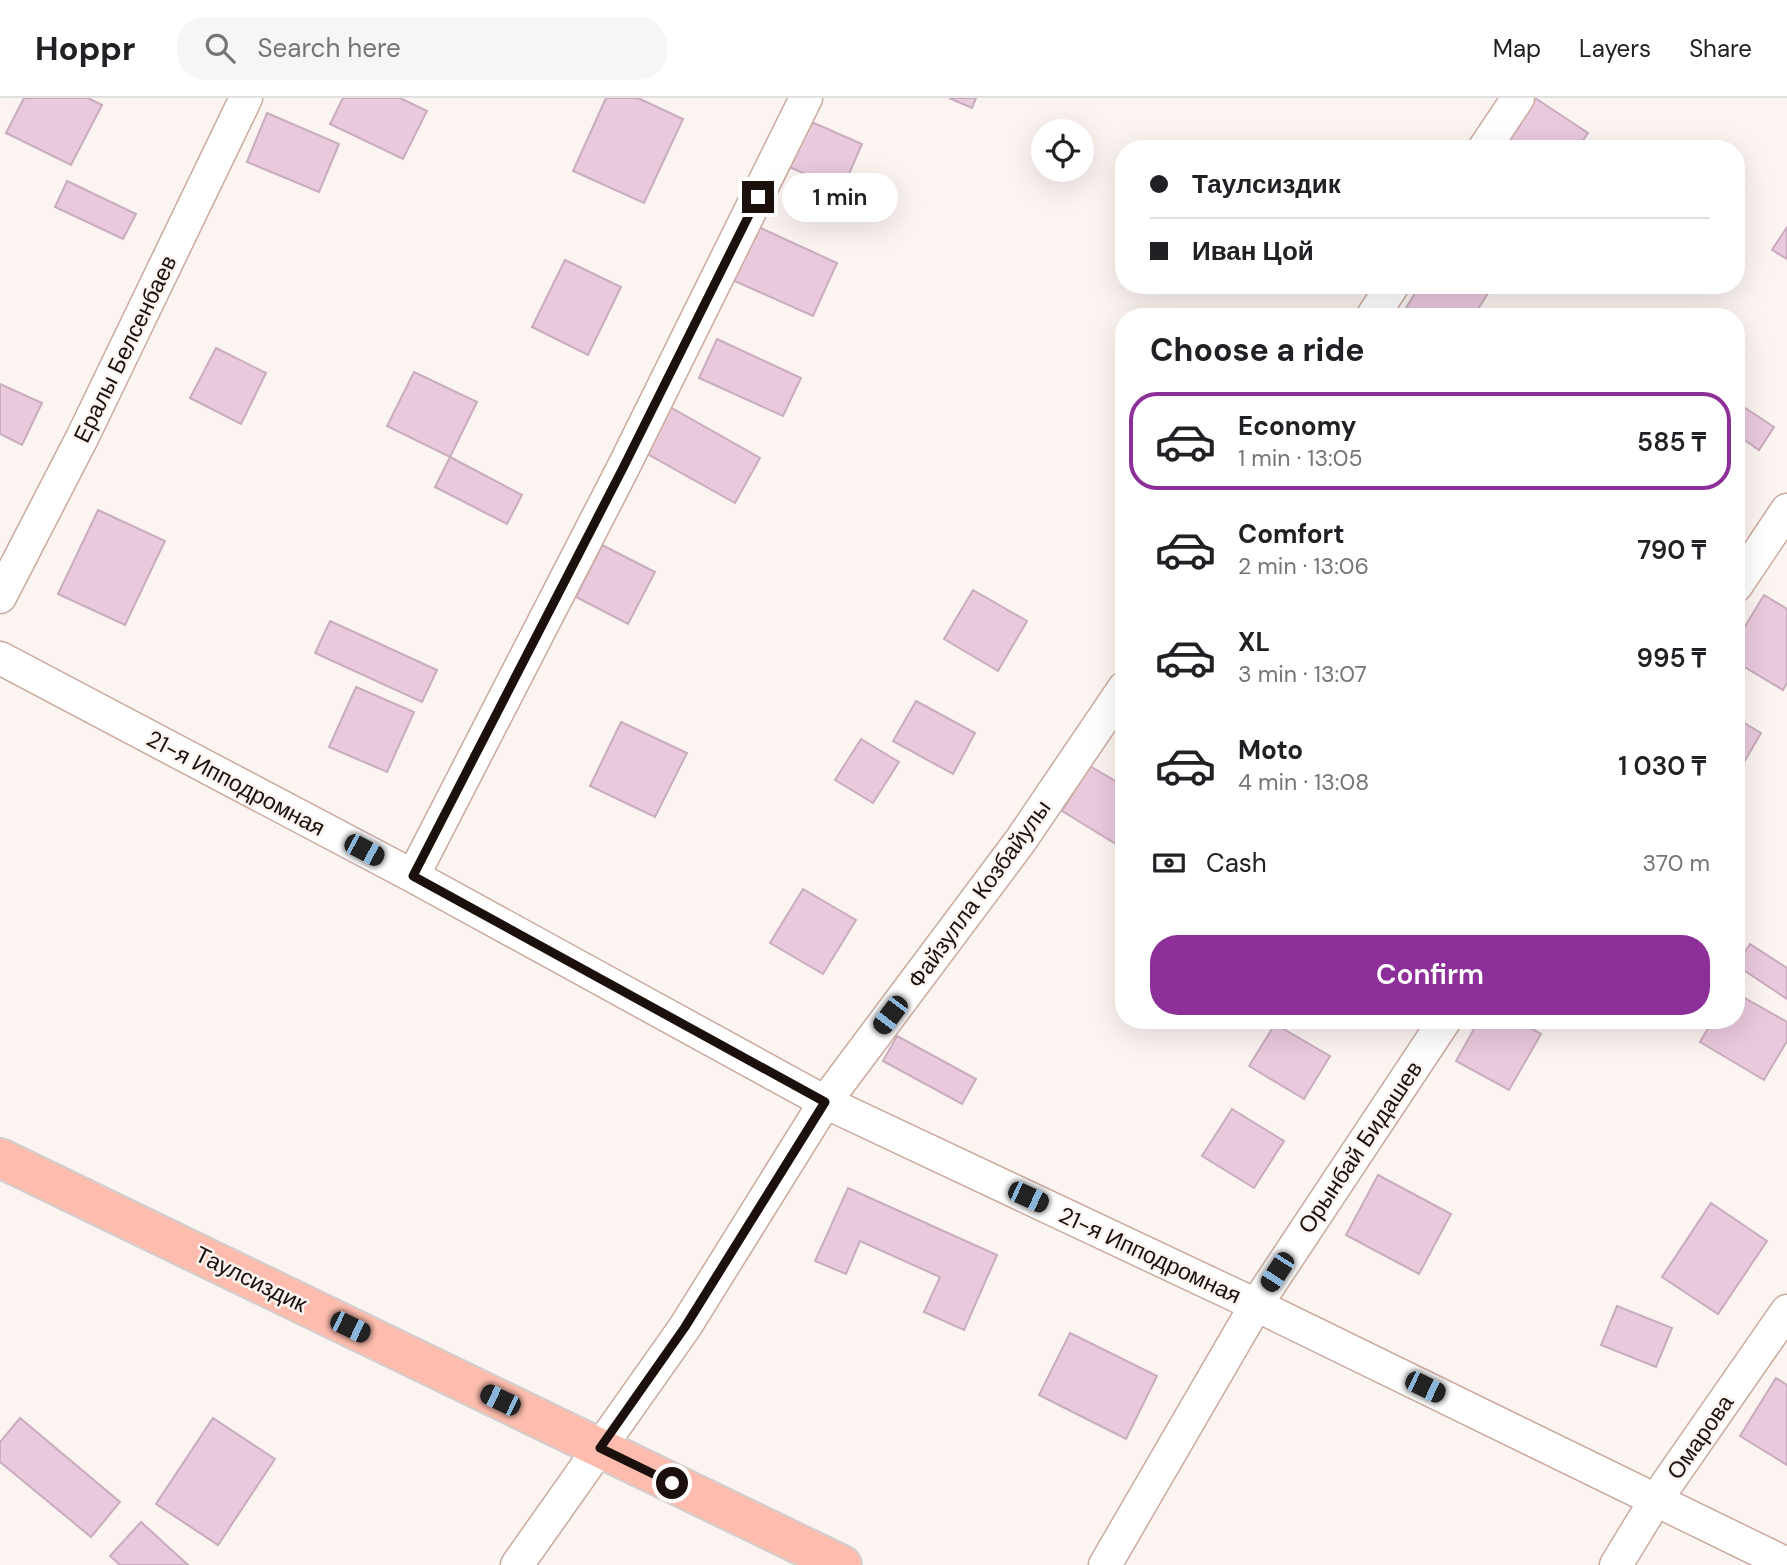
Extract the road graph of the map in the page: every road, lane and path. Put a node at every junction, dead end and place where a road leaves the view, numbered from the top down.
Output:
1 (246, 98) edge
2 (806, 98) edge
3 (1518, 98) edge
4 (1490, 140) edge
5 (1787, 510) edge
6 (1745, 573) edge
7 (0, 597) edge
8 (0, 658) edge
9 (1115, 701) edge
10 (413, 876) junction
11 (1439, 1029) edge
12 (825, 1102) junction
13 (0, 1158) edge
14 (1256, 1304) junction
15 (1787, 1311) edge
16 (600, 1448) junction
17 (1655, 1501) junction
18 (1787, 1564) edge
19 (517, 1565) edge
20 (842, 1565) edge
21 (1105, 1565) edge
22 (1616, 1565) edge

1 - 7 street, Ералы Белсенбаев
2 - 10 street
3 - 4 street
5 - 6 street
8 - 10 street, 21-я Ипподромная
9 - 12 street, Файзулла Козбайулы
10 - 12 street, 21-я Ипподромная
11 - 14 street, Орынбай Бидашев
12 - 14 street, 21-я Ипподромная
12 - 16 street, Файзулла Козбайулы
13 - 16 main road, Таулсиздик
14 - 17 street, 21-я Ипподромная
14 - 21 street, Орынбай Бидашев
15 - 17 street, Омарова
16 - 19 street, Файзулла Козбайулы
16 - 20 main road, Таулсиздик
17 - 18 street, 21-я Ипподромная
17 - 22 street, Омарова

